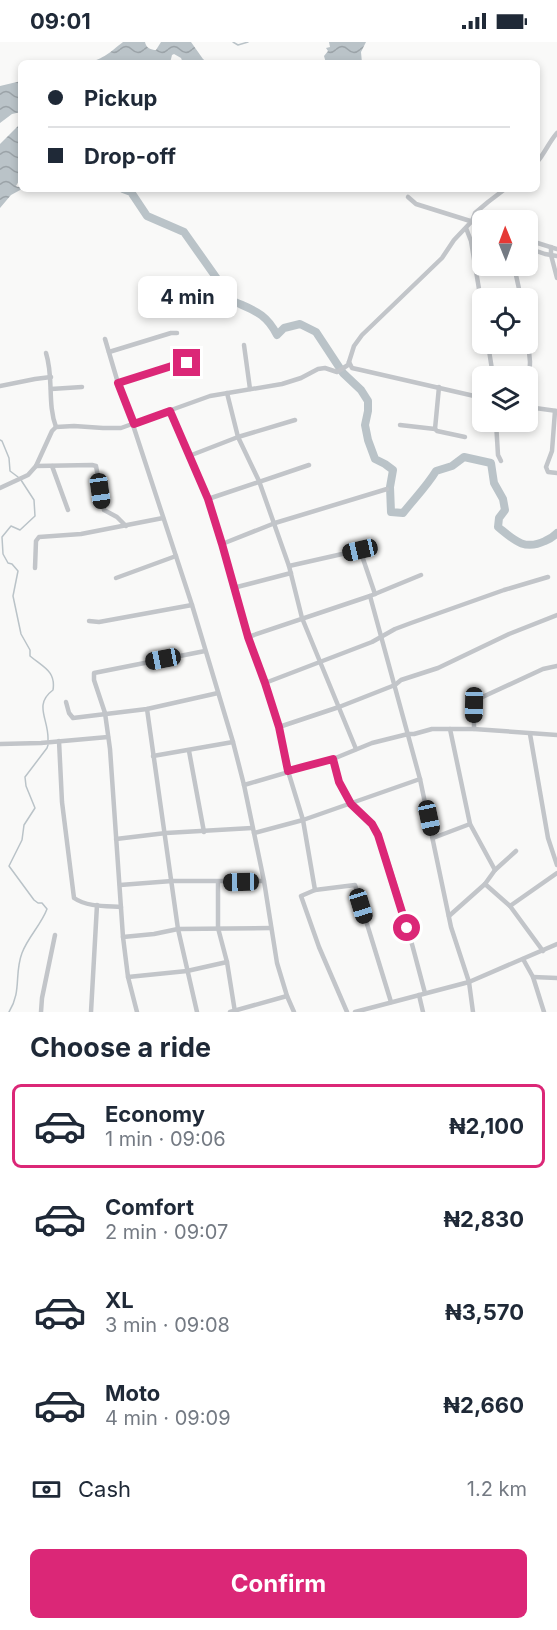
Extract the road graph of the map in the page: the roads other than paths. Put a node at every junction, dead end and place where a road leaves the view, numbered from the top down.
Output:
1 (557, 133) edge
2 (540, 158) edge
3 (502, 192) edge
4 (408, 197) dead end
5 (478, 210) edge
6 (472, 221) joint
7 (466, 228) junction
8 (538, 243) edge
9 (554, 248) edge
10 (538, 251) edge
11 (554, 255) edge
12 (557, 278) edge
13 (479, 288) edge
14 (177, 333) dead end
15 (105, 339) dead end
16 (244, 345) dead end
17 (109, 352) junction
18 (46, 353) dead end
19 (187, 363) dead end
20 (349, 364) junction
21 (51, 377) junction
22 (118, 383) junction
23 (0, 386) edge
24 (82, 387) dead end
25 (439, 387) junction
26 (51, 389) junction
27 (250, 390) junction
28 (227, 393) junction
29 (472, 395) edge
30 (538, 408) edge
31 (170, 411) junction
32 (556, 411) edge
33 (295, 420) dead end
34 (134, 424) junction
35 (400, 425) dead end
36 (56, 427) junction
37 (435, 429) junction
38 (497, 432) edge
39 (238, 437) junction
40 (465, 437) dead end
41 (189, 456) junction
42 (501, 461) dead end
43 (309, 465) dead end
44 (36, 466) junction
45 (52, 466) junction
46 (557, 473) edge
47 (260, 481) junction
48 (0, 488) edge
49 (387, 489) dead end
50 (208, 499) junction
51 (68, 510) dead end
52 (164, 518) junction
53 (274, 524) junction
54 (126, 526) junction
55 (222, 544) junction
56 (176, 556) junction
57 (289, 566) junction
58 (35, 568) dead end
59 (291, 573) junction
60 (421, 575) dead end
61 (548, 577) dead end
62 (116, 578) dead end
63 (233, 588) junction
64 (373, 595) junction
65 (192, 605) junction
66 (557, 615) edge
67 (302, 618) junction
68 (89, 621) dead end
69 (248, 637) junction
70 (381, 637) junction
71 (205, 651) junction
72 (321, 662) junction
73 (557, 666) edge
74 (265, 683) junction
75 (395, 685) junction
76 (218, 693) junction
77 (66, 702) dead end
78 (339, 707) junction
79 (147, 709) junction
80 (105, 713) junction
81 (279, 727) junction
82 (450, 729) junction
83 (474, 729) junction
84 (408, 734) junction
85 (530, 734) junction
86 (557, 735) edge
87 (108, 737) junction
88 (56, 742) junction
89 (233, 742) junction
90 (0, 744) edge
91 (356, 749) junction
92 (189, 750) junction
93 (153, 756) junction
94 (333, 759) junction
95 (288, 771) junction
96 (420, 779) junction
97 (244, 785) junction
98 (351, 804) junction
99 (303, 820) junction
100 (470, 824) junction
101 (253, 830) junction
102 (204, 832) junction
103 (166, 833) junction
104 (433, 838) junction
105 (116, 839) junction
106 (516, 851) dead end
107 (557, 865) edge
108 (495, 870) junction
109 (557, 873) edge
110 (172, 881) junction
111 (264, 881) junction
112 (218, 882) junction
113 (485, 884) junction
114 (120, 885) junction
115 (315, 890) junction
116 (97, 905) junction
117 (510, 906) junction
118 (121, 907) junction
119 (449, 916) junction
120 (218, 928) junction
121 (271, 928) junction
122 (178, 929) junction
123 (55, 935) dead end
124 (123, 937) junction
125 (557, 944) edge
126 (543, 951) junction
127 (523, 959) junction
128 (227, 962) junction
129 (187, 971) junction
130 (553, 976) edge
131 (128, 977) junction
132 (533, 977) junction
133 (470, 982) junction
134 (425, 993) junction
135 (419, 995) junction
136 (286, 996) junction
137 (391, 1002) junction
138 (372, 1010) edge
139 (41, 1012) edge
140 (91, 1012) edge
141 (137, 1012) edge
142 (197, 1012) edge
143 (233, 1012) edge
144 (294, 1012) edge
145 (347, 1012) edge
146 (355, 1012) edge
147 (423, 1012) edge
148 (473, 1012) edge
149 (544, 1012) edge

1 - 2 street
3 - 5 street
4 - 6 street
6 - 7 street
7 - 13 street
7 - 20 street
8 - 9 street
9 - 11 street
10 - 11 street
11 - 12 street
14 - 17 street
15 - 17 street
16 - 27 street
17 - 22 street
18 - 21 street
19 - 22 street
20 - 25 street
20 - 27 street
21 - 23 street
21 - 26 street
22 - 34 street
24 - 26 street
25 - 29 street
25 - 37 street
26 - 36 street
27 - 28 street
28 - 31 street
28 - 39 street
30 - 32 street
31 - 34 street
31 - 41 street
32 - 46 street
33 - 39 street
34 - 36 street
34 - 52 street
35 - 37 street
36 - 44 street
37 - 40 street
38 - 42 street
39 - 41 street
39 - 47 street
41 - 50 street
43 - 47 street
44 - 45 street
44 - 48 street
45 - 51 street
45 - 54 street
47 - 50 street
47 - 53 street
49 - 53 street
50 - 55 street
52 - 54 street
52 - 56 street
53 - 55 street
53 - 57 street
54 - 58 street
55 - 63 street
56 - 62 street
56 - 65 street
57 - 59 street
57 - 64 street
59 - 63 street
59 - 67 street
60 - 64 street
61 - 70 street
63 - 69 street
64 - 67 street
64 - 70 street
65 - 68 street
65 - 71 street
66 - 75 street
67 - 69 street
67 - 72 street
69 - 74 street
70 - 72 street
70 - 75 street
71 - 76 street
71 - 80 street
72 - 74 street
72 - 78 street
73 - 83 street
74 - 81 street
75 - 78 street
75 - 84 street
76 - 79 street
76 - 89 street
77 - 80 street
78 - 81 street
78 - 91 street
79 - 80 street
79 - 93 street
80 - 87 street
81 - 95 street
82 - 83 street
82 - 84 street
82 - 100 street
83 - 85 street
84 - 91 street
84 - 96 street
85 - 86 street
85 - 107 street
87 - 88 street
87 - 105 street
88 - 90 street
88 - 116 street
89 - 92 street
89 - 97 street
91 - 94 street
92 - 93 street
92 - 102 street
93 - 103 street
94 - 95 street
94 - 98 street
95 - 97 street
95 - 99 street
96 - 98 street
96 - 104 street
97 - 101 street
98 - 99 street
98 - 134 street
99 - 101 street
99 - 115 street
100 - 104 street
100 - 108 street
101 - 102 street
101 - 111 street
102 - 103 street
103 - 105 street
103 - 110 street
104 - 119 street
105 - 114 street
106 - 108 street
108 - 113 street
109 - 117 street
110 - 112 street
110 - 114 street
110 - 122 street
111 - 112 street
111 - 121 street
112 - 120 street
113 - 117 street
113 - 119 street
114 - 118 street
115 - 137 street
115 - 145 street
116 - 118 street
116 - 140 street
117 - 126 street
118 - 124 street
119 - 133 street
120 - 121 street
120 - 122 street
120 - 128 street
121 - 136 street
122 - 124 street
122 - 129 street
123 - 139 street
124 - 131 street
125 - 126 street
126 - 127 street
127 - 132 street
127 - 133 street
128 - 129 street
128 - 143 street
129 - 131 street
129 - 142 street
130 - 132 street
131 - 141 street
132 - 149 street
133 - 134 street
133 - 148 street
134 - 135 street
135 - 137 street
135 - 147 street
136 - 143 street
136 - 144 street
137 - 138 street
138 - 146 street

